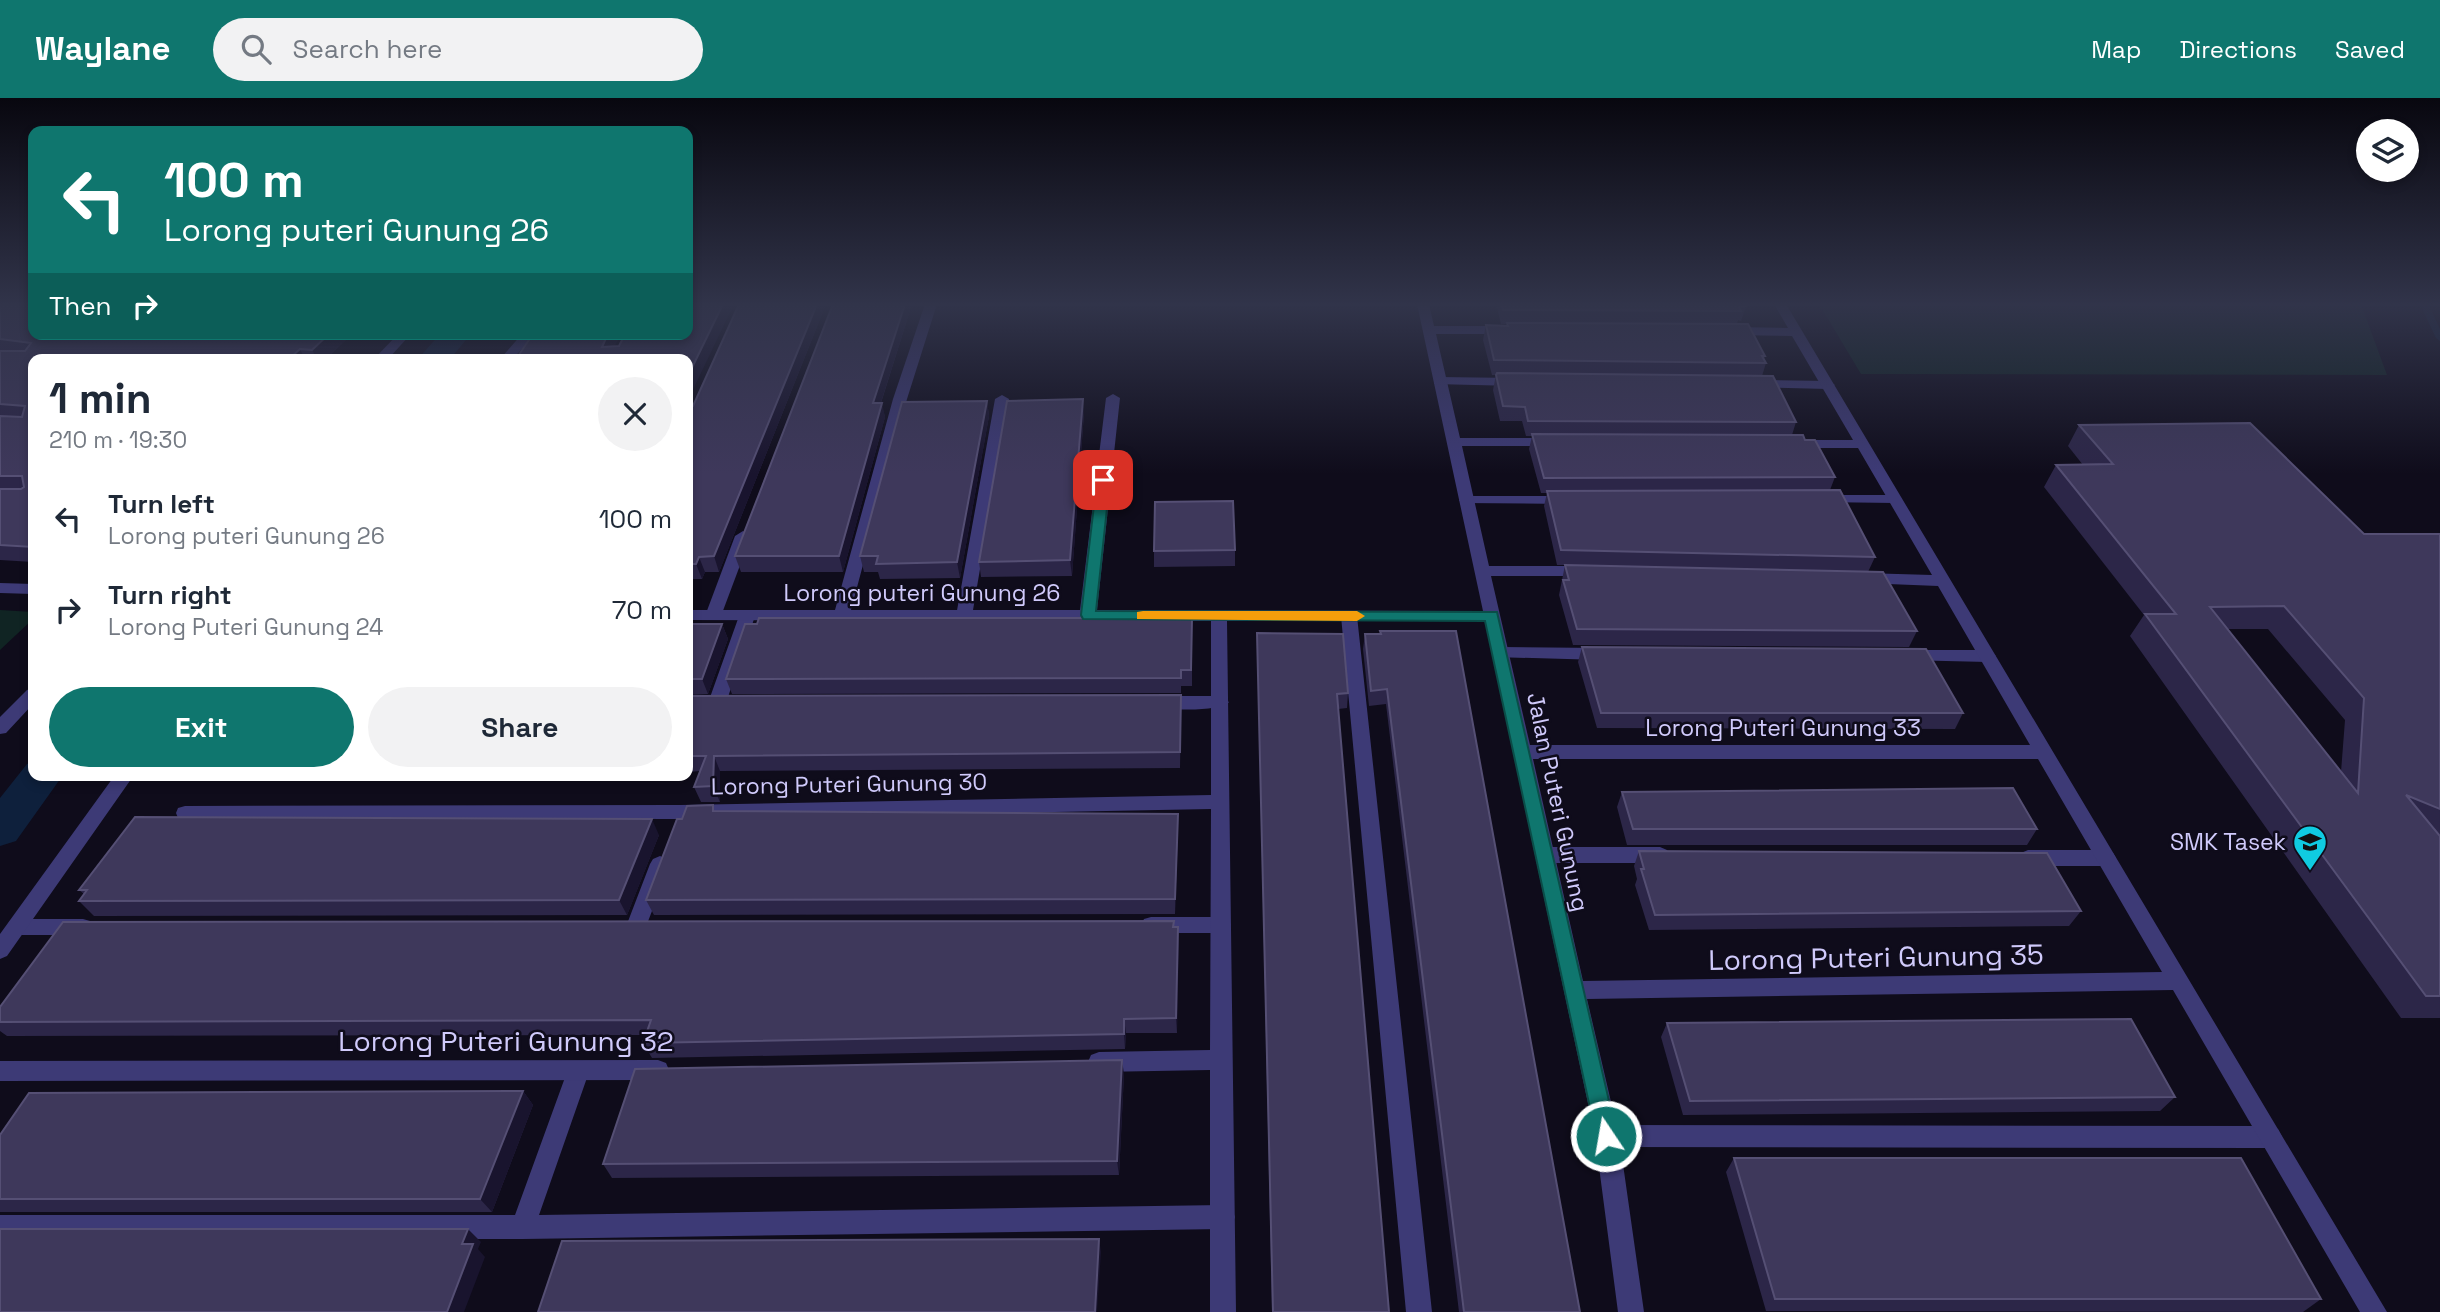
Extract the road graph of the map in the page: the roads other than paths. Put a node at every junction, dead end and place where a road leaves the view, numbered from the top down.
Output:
1 (913, 361) edge
2 (1435, 361) edge
3 (1813, 361) edge
4 (1439, 381) junction
5 (1536, 382) edge
6 (1745, 384) edge
7 (1828, 385) junction
8 (1113, 398) dead end
9 (1002, 399) dead end
10 (1453, 442) junction
11 (1576, 442) edge
12 (1781, 444) edge
13 (1863, 444) junction
14 (1812, 499) edge
15 (1895, 499) junction
16 (1466, 500) junction
17 (1577, 500) edge
18 (748, 525) edge
19 (1482, 570) junction
20 (1599, 571) edge
21 (1846, 578) edge
22 (1942, 581) junction
23 (0, 588) edge
24 (28, 589) edge
25 (693, 615) edge
26 (713, 615) junction
27 (747, 615) junction
28 (841, 615) junction
29 (1088, 615) junction
30 (964, 616) junction
31 (1219, 616) junction
32 (1349, 616) junction
33 (1491, 616) junction
34 (1500, 653) junction
35 (1625, 654) edge
36 (1890, 656) edge
37 (1987, 656) junction
38 (28, 699) edge
39 (1136, 702) edge
40 (1220, 702) junction
41 (697, 703) edge
42 (0, 728) edge
43 (1522, 752) junction
44 (2044, 752) junction
45 (121, 781) edge
46 (1220, 802) junction
47 (680, 812) junction
48 (186, 813) dead end
49 (1545, 855) junction
50 (1681, 856) edge
51 (2010, 858) edge
52 (2106, 858) junction
53 (665, 924) edge
54 (1124, 925) edge
55 (1221, 925) junction
56 (17, 927) junction
57 (100, 927) edge
58 (0, 950) edge
59 (2179, 981) junction
60 (1574, 990) junction
61 (1222, 1060) junction
62 (1071, 1063) edge
63 (674, 1070) edge
64 (0, 1071) edge
65 (578, 1072) junction
66 (1606, 1136) junction
67 (2270, 1137) junction
68 (1223, 1217) junction
69 (0, 1227) edge
70 (523, 1227) junction
71 (1223, 1312) edge
72 (1419, 1312) edge
73 (1631, 1312) edge
74 (2374, 1312) edge

1 - 28 street
2 - 4 street, Jalan Puteri Gunung
3 - 7 street
4 - 5 street
4 - 10 street, Jalan Puteri Gunung
6 - 7 street
7 - 13 street
8 - 29 street
9 - 30 street
10 - 11 street
10 - 16 street, Jalan Puteri Gunung
12 - 13 street
13 - 15 street
14 - 15 street
15 - 22 street
16 - 17 street
16 - 19 street, Jalan Puteri Gunung
18 - 26 street
19 - 20 street
19 - 33 street, Jalan Puteri Gunung
21 - 22 street
22 - 37 street
23 - 24 street
25 - 26 street, Lorong puteri Gunung 26
26 - 27 street, Lorong puteri Gunung 26
27 - 28 street, Lorong puteri Gunung 26
27 - 41 street
28 - 30 street, Lorong puteri Gunung 26
29 - 30 street, Lorong puteri Gunung 26
29 - 31 street, Lorong puteri Gunung 26
31 - 32 street, Lorong puteri Gunung 26
31 - 40 street
32 - 33 street, Lorong puteri Gunung 26
32 - 72 street
33 - 34 street, Jalan Puteri Gunung
34 - 35 street
34 - 43 street, Jalan Puteri Gunung
36 - 37 street
37 - 44 street
38 - 42 street
39 - 40 street
40 - 46 street
43 - 44 street, Lorong Puteri Gunung 33
43 - 49 street, Jalan Puteri Gunung
44 - 52 street
45 - 56 street
46 - 47 street, Lorong Puteri Gunung 30
46 - 55 street
47 - 48 street, Lorong Puteri Gunung 30
47 - 53 street
49 - 50 street
49 - 60 street, Jalan Puteri Gunung
51 - 52 street
52 - 59 street
54 - 55 street
55 - 61 street
56 - 57 street
56 - 58 street
59 - 60 street, Lorong Puteri Gunung 35
59 - 67 street
60 - 66 street, Jalan Puteri Gunung
61 - 62 street
61 - 68 street
63 - 65 street, Lorong Puteri Gunung 32
64 - 65 street, Lorong Puteri Gunung 32
65 - 70 street
66 - 67 street
66 - 73 street, Jalan Puteri Gunung
67 - 74 street
68 - 70 street
68 - 71 street
69 - 70 street

